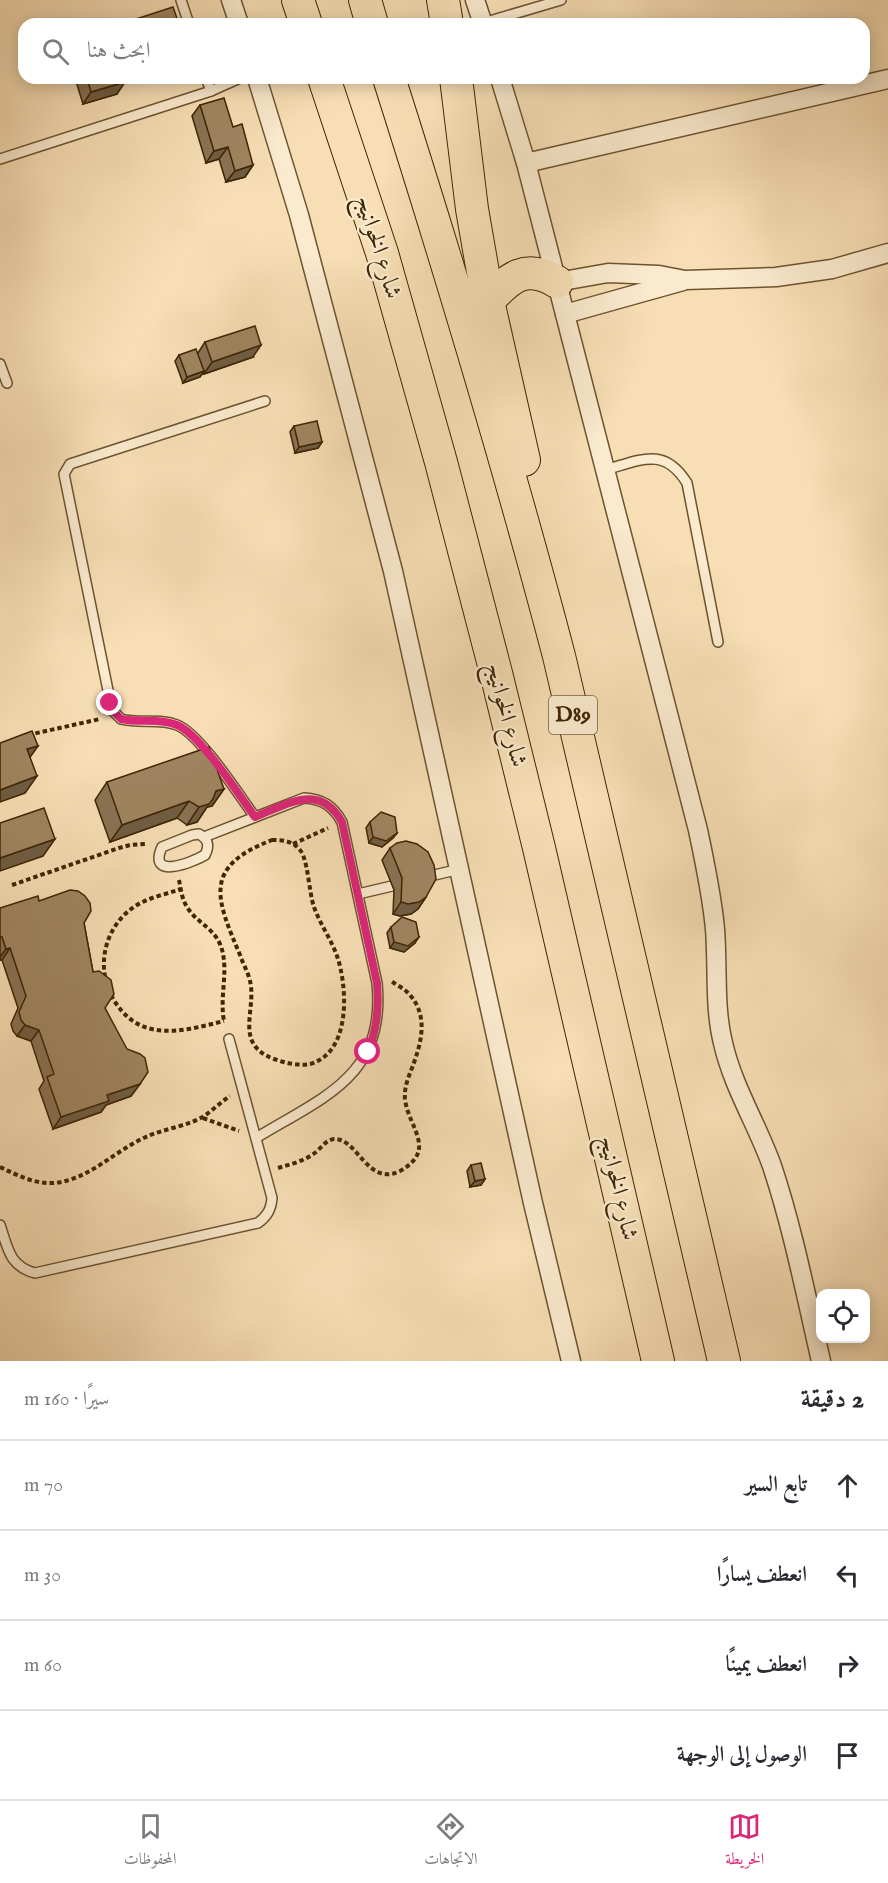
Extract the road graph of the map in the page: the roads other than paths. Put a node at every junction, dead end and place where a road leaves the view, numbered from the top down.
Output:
1 (181, 0) edge
2 (231, 0) edge
3 (298, 0) edge
4 (365, 0) edge
5 (443, 0) edge
6 (475, 0) edge
7 (561, 0) edge
8 (187, 18) edge
9 (237, 18) edge
10 (304, 18) edge
11 (370, 18) edge
12 (446, 18) edge
13 (481, 18) edge
14 (500, 18) edge
15 (888, 79) edge
16 (870, 83) edge
17 (208, 84) edge
18 (227, 84) edge
19 (259, 84) edge
20 (326, 84) edge
21 (391, 84) edge
22 (457, 84) edge
23 (502, 84) edge
24 (866, 84) edge
25 (211, 91) junction
26 (0, 159) edge
27 (526, 163) junction
28 (888, 253) edge
29 (685, 280) junction
30 (557, 282) junction
31 (488, 301) junction
32 (565, 314) junction
33 (0, 364) edge
34 (7, 383) dead end
35 (265, 401) dead end
36 (605, 470) junction
37 (531, 548) junction
38 (718, 642) dead end
39 (255, 817) junction
40 (204, 837) junction
41 (460, 869) junction
42 (426, 877) edge
43 (392, 886) dead end
44 (358, 894) junction
45 (229, 1039) road end
46 (256, 1138) junction
47 (0, 1225) edge
48 (571, 1361) edge
49 (658, 1361) edge
50 (724, 1361) edge
51 (821, 1361) edge

1 - 8 lane
2 - 9 street
3 - 10 highway
4 - 11 highway
5 - 12 highway
6 - 13 street
7 - 14 lane
15 - 16 street
17 - 25 lane
18 - 25 lane
19 - 41 street
20 - 49 highway, شارع الخوانيج
21 - 37 highway, D89
22 - 31 highway
23 - 27 street
24 - 27 street
25 - 26 lane
27 - 30 street
28 - 29 street
29 - 30 street
29 - 32 street
30 - 31 highway
30 - 32 street
31 - 37 highway
32 - 36 street
33 - 34 lane
35 - 39 lane
36 - 38 lane
36 - 51 street
37 - 50 highway, D89
39 - 40 lane
39 - 44 lane
40 - 40 lane
41 - 42 lane
41 - 48 street
43 - 44 lane
44 - 46 lane
45 - 46 lane
46 - 47 lane

